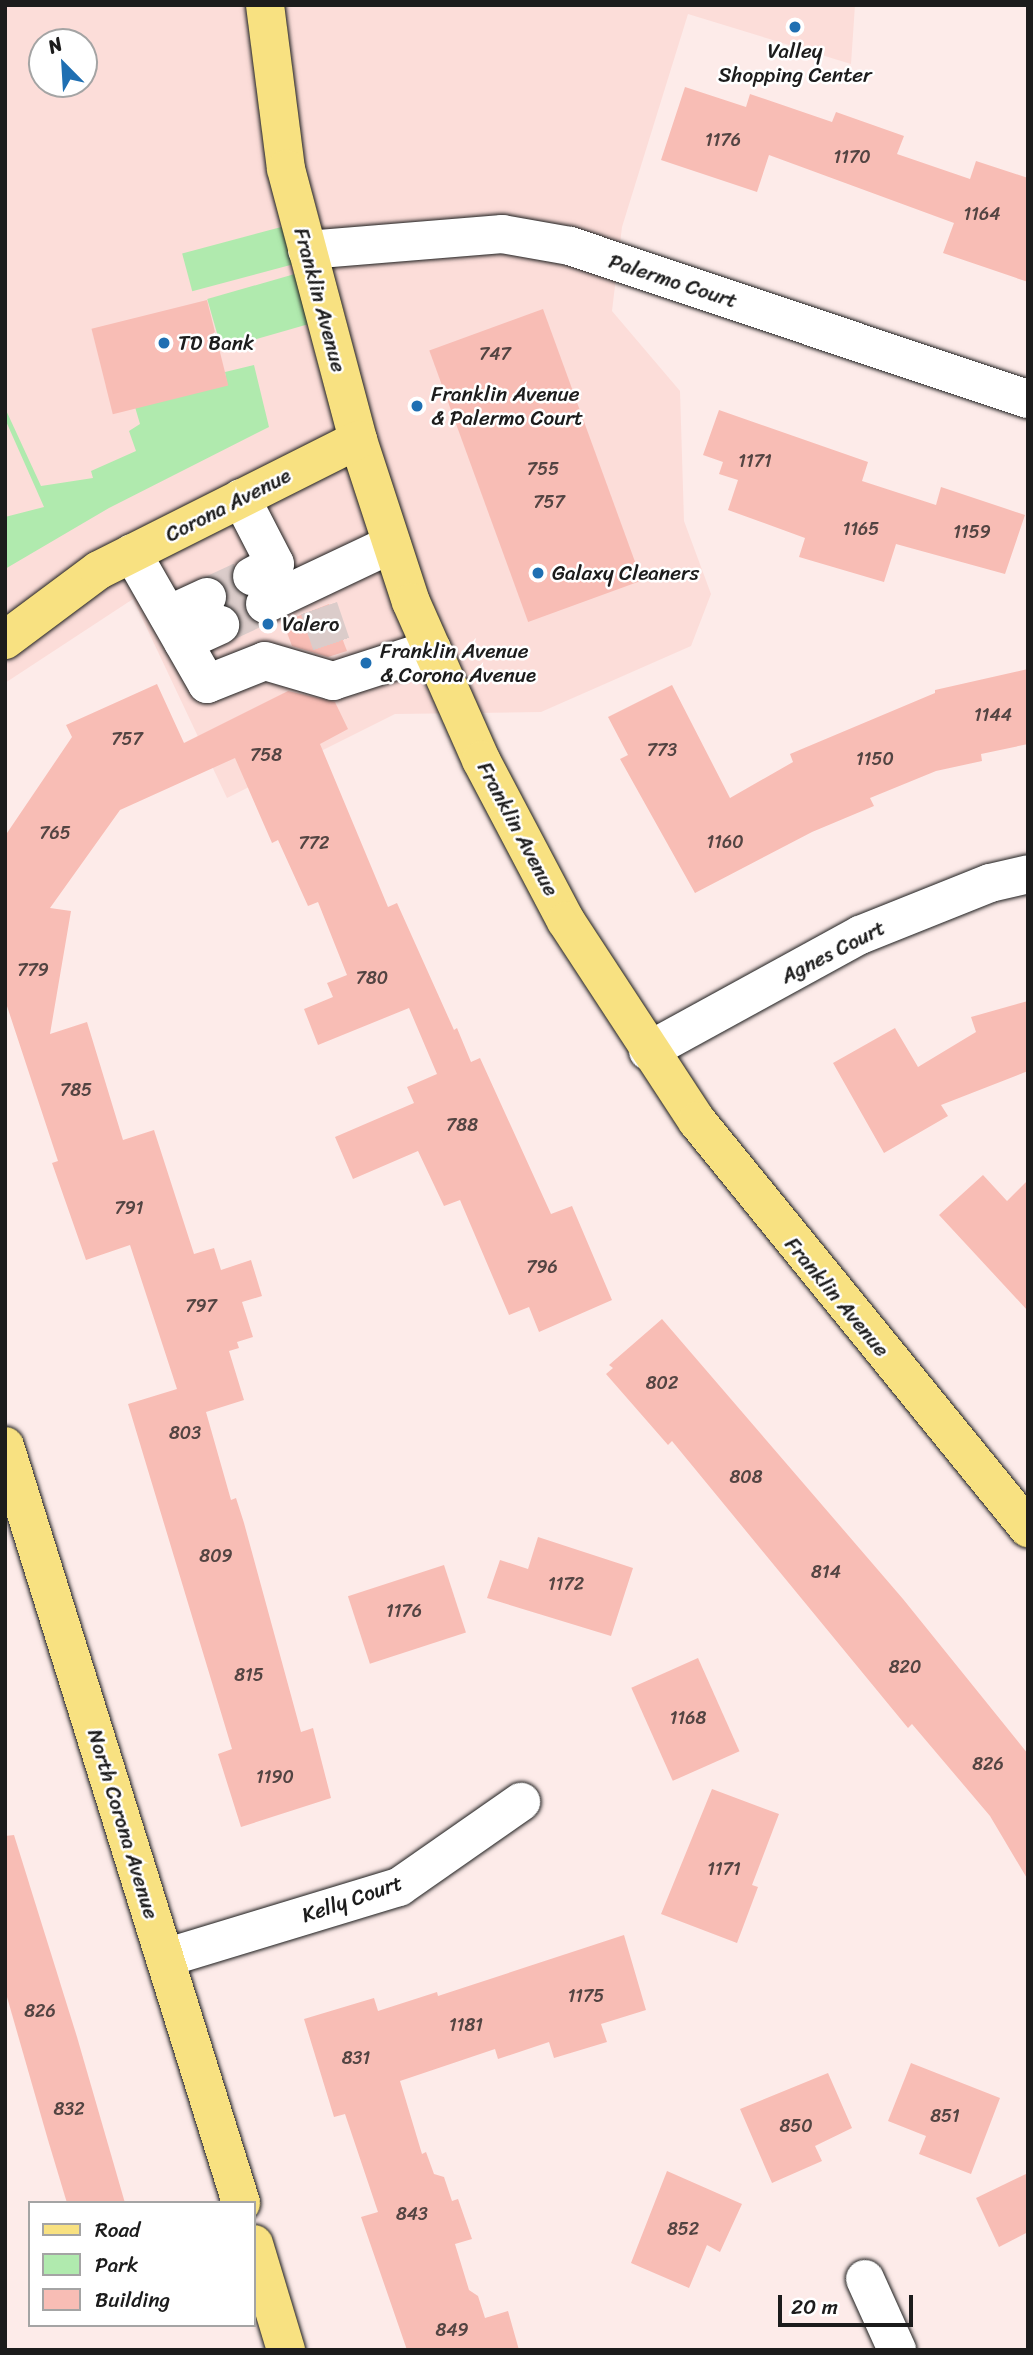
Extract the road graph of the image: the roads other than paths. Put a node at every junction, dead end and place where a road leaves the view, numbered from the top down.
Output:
1 (264, 5) edge
2 (307, 250) junction
3 (1028, 399) edge
4 (358, 440) junction
5 (241, 498) junction
6 (392, 544) junction
7 (116, 562) junction
8 (214, 611) tunnel mouth
9 (176, 629) junction
10 (5, 640) edge
11 (432, 649) junction
12 (1028, 874) edge
13 (648, 1052) junction
14 (5, 1446) edge
15 (1028, 1528) edge
16 (521, 1802) dead end
17 (165, 1958) junction
18 (240, 2201) edge
19 (256, 2251) edge
20 (865, 2280) dead end
21 (286, 2350) edge
22 (897, 2350) edge

1 - 2 main road, Franklin Avenue
2 - 3 street, Palermo Court
2 - 4 main road, Franklin Avenue
4 - 5 main road, Corona Avenue
4 - 6 main road, Franklin Avenue
5 - 6 street
5 - 7 main road, Corona Avenue
6 - 11 main road, Franklin Avenue
7 - 9 street
7 - 10 main road
8 - 9 street
9 - 11 street
11 - 13 main road, Franklin Avenue
12 - 13 street, Agnes Court
13 - 15 main road, Franklin Avenue
14 - 17 main road, North Corona Avenue
16 - 17 street, Kelly Court
17 - 18 main road, North Corona Avenue
19 - 21 main road
20 - 22 street

